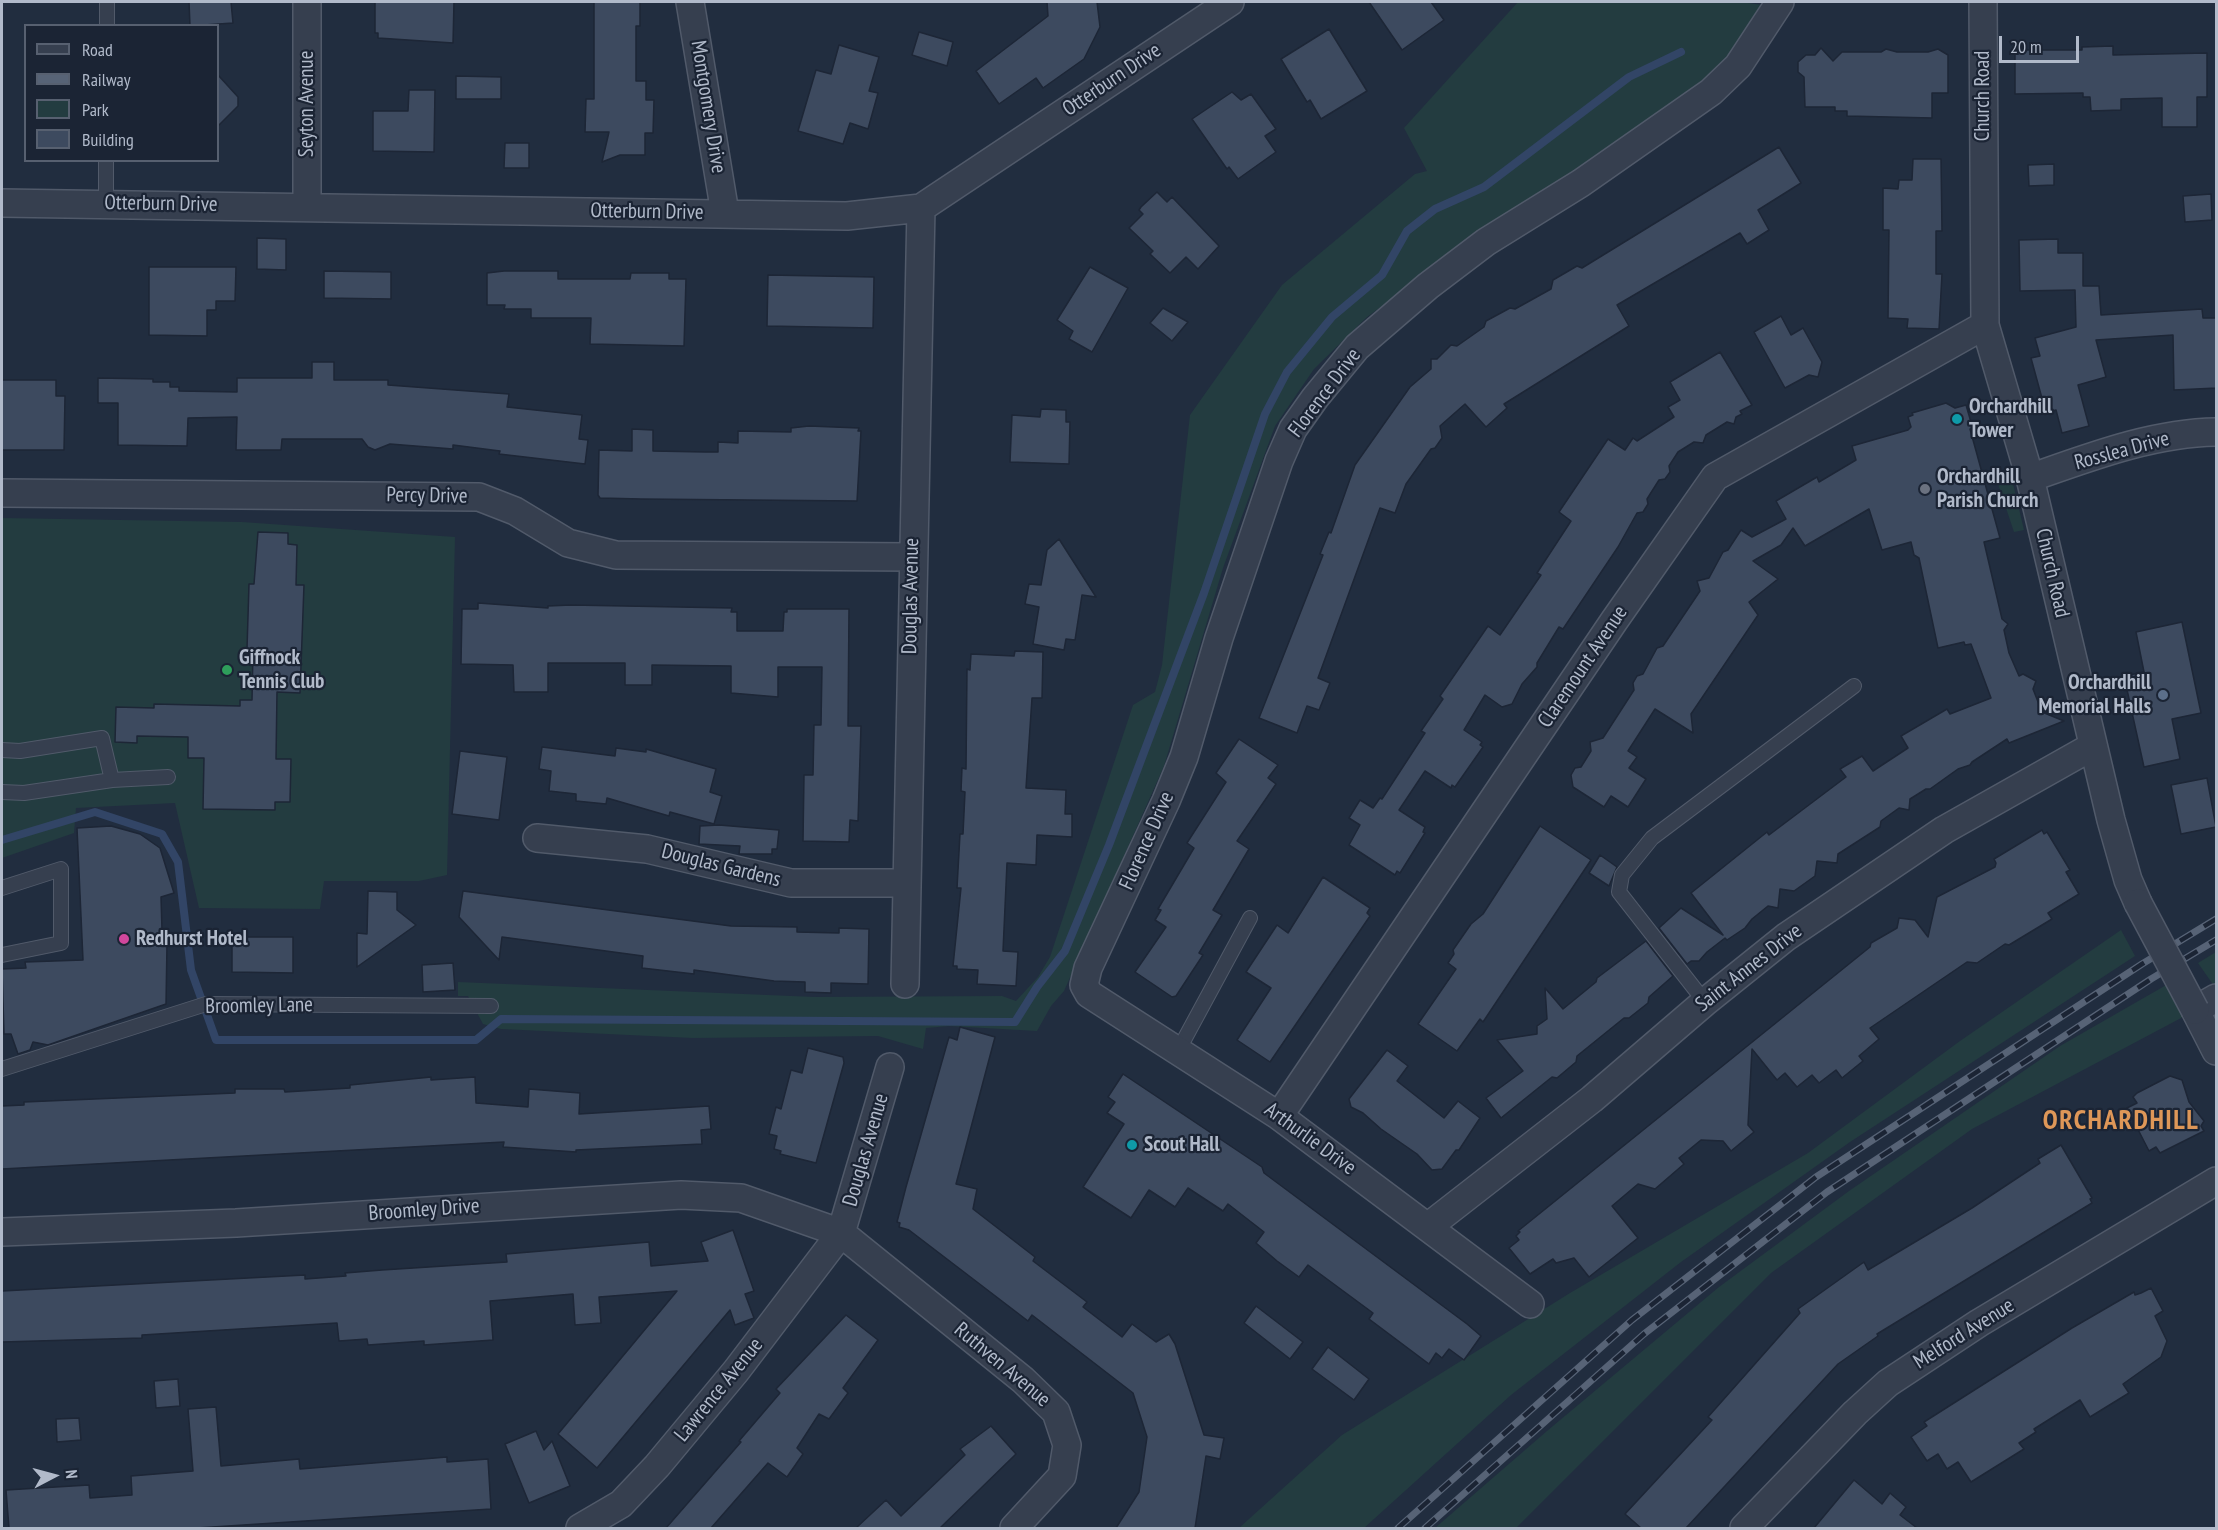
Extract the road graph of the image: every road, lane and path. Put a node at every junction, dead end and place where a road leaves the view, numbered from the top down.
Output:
1 (107, 2) edge
2 (307, 2) edge
3 (690, 2) edge
4 (1230, 2) edge
5 (1780, 2) edge
6 (1983, 2) edge
7 (107, 24) edge
8 (106, 162) edge
9 (2, 203) edge
10 (97, 203) junction
11 (308, 206) junction
12 (921, 208) junction
13 (725, 213) junction
14 (1985, 325) junction
15 (2217, 432) edge
16 (2030, 478) junction
17 (2, 493) edge
18 (912, 558) junction
19 (1854, 686) dead end
20 (2093, 746) junction
21 (2, 750) edge
22 (168, 777) dead end
23 (112, 780) junction
24 (2, 792) edge
25 (537, 838) dead end
26 (906, 883) junction
27 (2, 888) edge
28 (1250, 918) dead end
29 (2, 954) edge
30 (905, 984) dead end
31 (1084, 985) joint
32 (1705, 1002) junction
33 (2206, 1004) edge
34 (491, 1006) dead end
35 (2217, 1050) edge
36 (1178, 1051) junction
37 (890, 1067) dead end
38 (2, 1069) edge
39 (1279, 1116) junction
40 (2217, 1181) edge
41 (1429, 1226) junction
42 (2, 1232) edge
43 (841, 1233) junction
44 (1530, 1304) dead end
45 (580, 1528) edge
46 (1014, 1528) edge
47 (1744, 1528) edge

1 - 7 lane
2 - 11 street, Seyton Avenue
3 - 13 street, Montgomery Drive
4 - 12 street, Otterburn Drive
5 - 31 street, Florence Drive
6 - 14 street, Church Road
8 - 10 lane
9 - 10 street, Otterburn Drive
10 - 11 street, Otterburn Drive
11 - 13 street, Otterburn Drive
12 - 13 street, Otterburn Drive
12 - 18 street, Douglas Avenue
14 - 16 street, Church Road
14 - 39 street, Claremount Avenue
15 - 16 street, Rosslea Drive
16 - 20 street, Church Road
17 - 18 street, Percy Drive
18 - 26 street, Douglas Avenue
19 - 32 lane
20 - 32 street, Saint Annes Drive
20 - 33 street, Church Road, bridge
21 - 23 lane
22 - 23 lane
23 - 24 lane
25 - 26 street, Douglas Gardens
26 - 30 street, Douglas Avenue
27 - 29 lane
28 - 36 lane
31 - 36 street, Arthurlie Drive
32 - 41 street, Saint Annes Drive
33 - 35 street, Church Road
34 - 38 lane, Broomley Lane
36 - 39 street, Arthurlie Drive
37 - 43 street, Douglas Avenue
39 - 41 street, Arthurlie Drive
40 - 47 street, Melford Avenue
41 - 44 street, Arthurlie Drive
42 - 43 street, Broomley Drive
43 - 45 street, Lawrence Avenue
43 - 46 street, Ruthven Avenue

